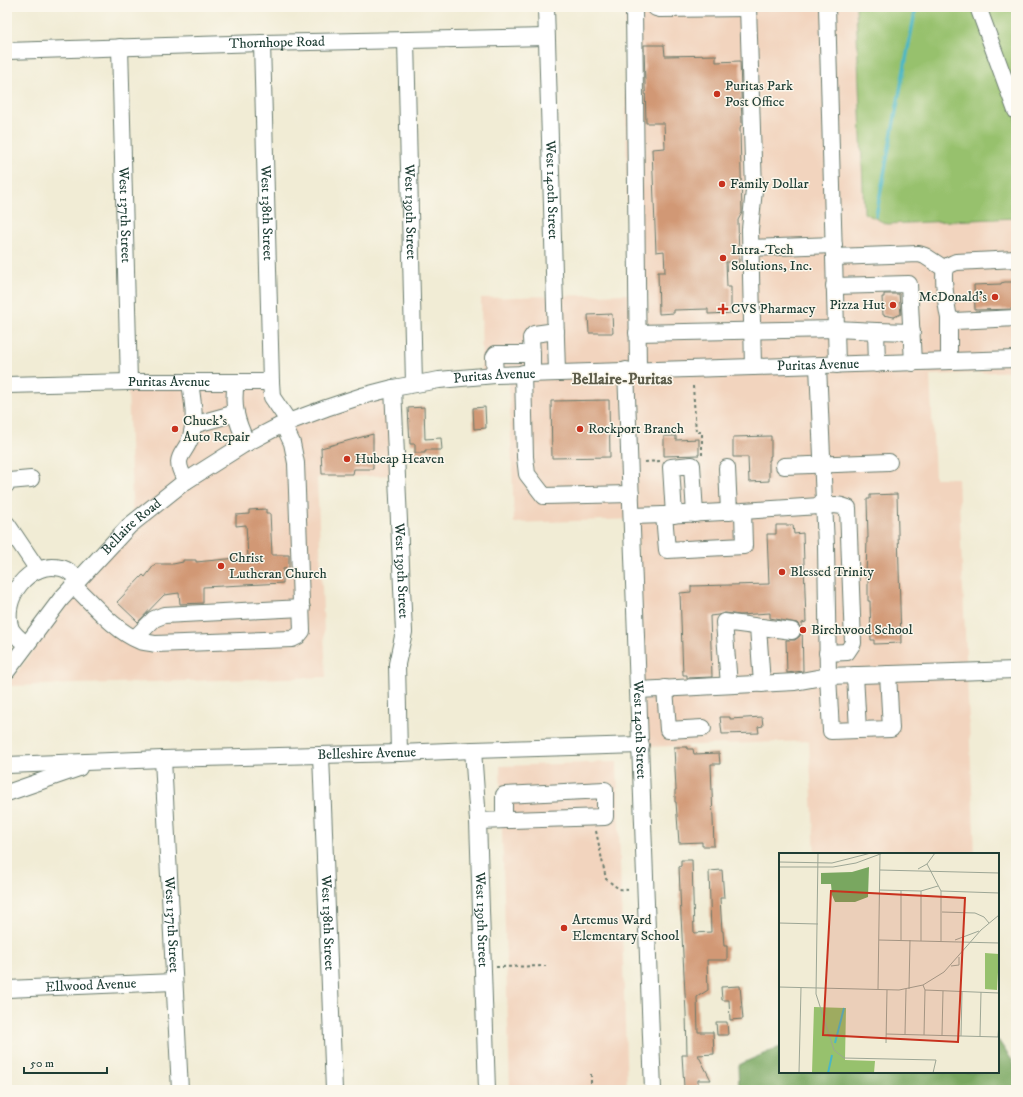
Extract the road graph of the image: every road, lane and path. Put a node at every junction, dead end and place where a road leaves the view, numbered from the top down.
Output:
1 (546, 7) edge
2 (634, 7) edge
3 (655, 7) edge
4 (748, 7) edge
5 (827, 7) edge
6 (978, 7) edge
7 (546, 37) junction
8 (406, 40) junction
9 (262, 43) junction
10 (120, 47) junction
11 (7, 51) edge
12 (1016, 111) edge
13 (750, 248) junction
14 (834, 251) junction
15 (1016, 259) edge
16 (945, 269) junction
17 (834, 286) junction
18 (949, 318) junction
19 (1016, 318) edge
20 (836, 329) junction
21 (752, 330) junction
22 (556, 331) junction
23 (876, 331) junction
24 (912, 332) junction
25 (638, 333) junction
26 (532, 354) junction
27 (1016, 359) edge
28 (949, 361) junction
29 (913, 363) junction
30 (877, 364) junction
31 (837, 365) junction
32 (818, 366) junction
33 (753, 367) junction
34 (632, 370) junction
35 (557, 372) junction
36 (528, 373) junction
37 (495, 375) junction
38 (130, 382) junction
39 (190, 382) junction
40 (236, 382) junction
41 (271, 382) junction
42 (414, 384) junction
43 (7, 385) edge
44 (693, 386) dead end
45 (393, 388) junction
46 (236, 413) junction
47 (286, 423) junction
48 (193, 425) junction
49 (247, 443) junction
50 (702, 458) dead end
51 (667, 461) dead end
52 (645, 462) dead end
53 (889, 462) dead end
54 (822, 465) junction
55 (784, 466) dead end
56 (727, 468) dead end
57 (31, 479) dead end
58 (186, 481) junction
59 (7, 484) edge
60 (631, 494) junction
61 (824, 506) junction
62 (736, 512) junction
63 (695, 514) junction
64 (669, 515) junction
65 (632, 516) junction
66 (7, 524) edge
67 (38, 570) junction
68 (76, 582) junction
69 (302, 608) junction
70 (758, 627) junction
71 (792, 631) dead end
72 (135, 638) junction
73 (26, 644) junction
74 (827, 653) junction
75 (7, 670) edge
76 (1016, 670) edge
77 (888, 674) junction
78 (855, 675) junction
79 (828, 676) junction
80 (762, 684) junction
81 (729, 685) junction
82 (665, 688) junction
83 (639, 690) junction
84 (703, 728) dead end
85 (858, 730) junction
86 (641, 745) junction
87 (473, 750) junction
88 (399, 753) junction
89 (321, 755) junction
90 (164, 759) junction
91 (93, 763) junction
92 (7, 765) edge
93 (7, 793) edge
94 (504, 820) junction
95 (478, 822) junction
96 (596, 831) dead end
97 (628, 890) dead end
98 (546, 966) dead end
99 (493, 967) dead end
100 (174, 982) junction
101 (7, 989) edge
102 (591, 1074) dead end
103 (180, 1090) edge
104 (334, 1090) edge
105 (487, 1090) edge
106 (591, 1090) edge
107 (653, 1090) edge

1 - 7 street, West 140th Street
2 - 25 street, West 140th Street
3 - 4 street
4 - 13 street
5 - 14 street
6 - 12 street
7 - 8 street, Thornhope Road
7 - 22 street, West 140th Street
8 - 9 street, Thornhope Road
8 - 42 street, West 139th Street
9 - 10 street, Thornhope Road
9 - 41 street, West 138th Street
10 - 11 street, Thornhope Road
10 - 38 street, West 137th Street
13 - 14 street
13 - 21 street
14 - 16 street
14 - 17 street
15 - 16 street
16 - 18 street
17 - 20 street
17 - 24 street
18 - 19 street
18 - 28 street
20 - 21 street
20 - 23 street
20 - 31 street
21 - 25 street
21 - 33 street
22 - 26 street
22 - 35 street, West 140th Street
23 - 24 street
23 - 30 street
24 - 29 street
25 - 34 street, West 140th Street
26 - 36 street
26 - 37 street
27 - 28 street, Puritas Avenue
28 - 29 street, Puritas Avenue
29 - 30 street, Puritas Avenue
30 - 31 street, Puritas Avenue
31 - 32 street, Puritas Avenue
32 - 33 street, Puritas Avenue
32 - 54 street
33 - 34 street, Puritas Avenue
34 - 35 street, Puritas Avenue
34 - 60 street, West 140th Street
35 - 36 street, Puritas Avenue
36 - 37 street, Puritas Avenue
36 - 60 street
37 - 42 street, Puritas Avenue
38 - 39 street, Puritas Avenue
38 - 43 street, Puritas Avenue
39 - 40 street, Puritas Avenue
39 - 48 street
40 - 41 street, Puritas Avenue
40 - 46 street
41 - 47 street
42 - 45 street, Puritas Avenue
44 - 50 path
45 - 47 street, Puritas Avenue
45 - 88 street, West 139th Street
46 - 48 street
46 - 49 street
47 - 49 street, Bellaire Road
47 - 69 street
48 - 58 street
49 - 58 street, Bellaire Road
51 - 52 path
53 - 54 street
54 - 55 street
54 - 61 street
56 - 62 street
57 - 59 street
58 - 68 street, Bellaire Road
60 - 65 street, West 140th Street
61 - 62 street
61 - 74 street
61 - 74 street
62 - 63 street
62 - 64 street
63 - 64 street
63 - 64 street
64 - 65 street
65 - 83 street, West 140th Street
66 - 67 street
67 - 68 street
67 - 73 street
68 - 72 street
68 - 73 street, Bellaire Road
69 - 72 street
69 - 72 street
70 - 71 street
70 - 80 street
70 - 81 street
73 - 75 street, Bellaire Road
74 - 79 street
76 - 77 street
77 - 78 street
77 - 85 street
78 - 79 street
78 - 85 street
79 - 80 street
79 - 85 street
80 - 81 street
81 - 82 street
82 - 83 street
82 - 84 street
83 - 86 street, West 140th Street
86 - 87 street, Belleshire Avenue
86 - 107 street, West 140th Street
87 - 88 street, Belleshire Avenue
87 - 95 street, West 139th Street
88 - 89 street, Belleshire Avenue
89 - 90 street, Belleshire Avenue
89 - 104 street, West 138th Street
90 - 91 street, Belleshire Avenue
90 - 100 street, West 137th Street
91 - 92 street, Belleshire Avenue
91 - 93 street, Belleshire Avenue
94 - 94 street
94 - 95 street
95 - 105 street, West 139th Street
96 - 97 path
98 - 99 path
100 - 101 street, Ellwood Avenue
100 - 103 street, West 137th Street
102 - 106 path

